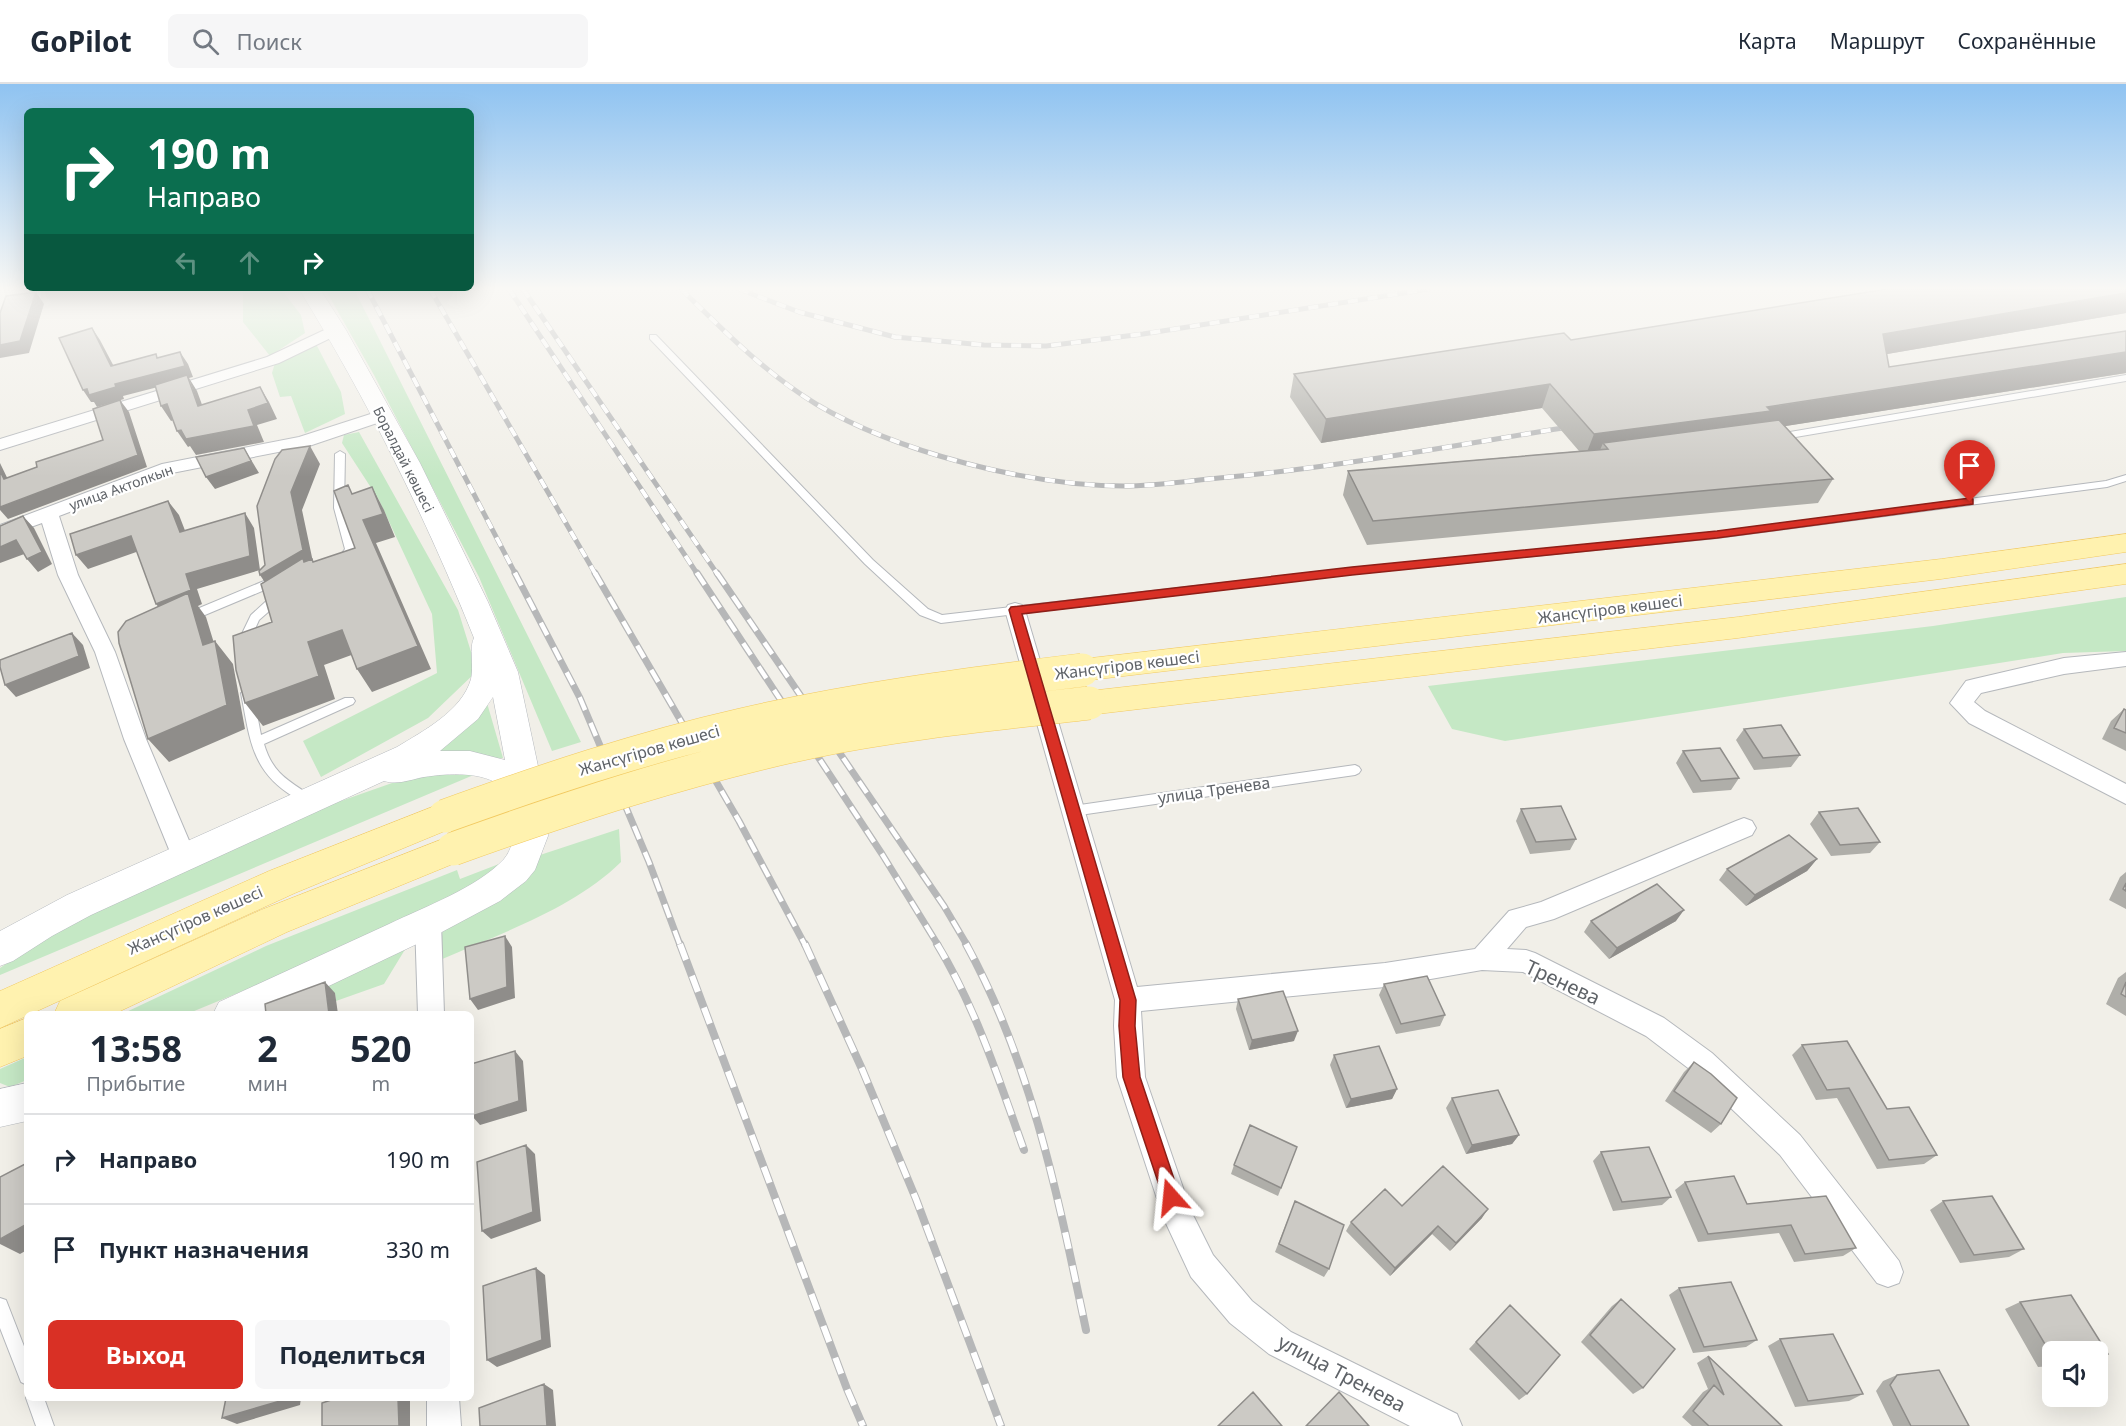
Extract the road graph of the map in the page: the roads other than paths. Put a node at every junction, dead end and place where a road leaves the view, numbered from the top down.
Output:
1 (290, 352) edge
2 (346, 352) edge
3 (667, 352) edge
4 (2126, 378) edge
5 (383, 415) junction
6 (1771, 438) edge
7 (303, 442) junction
8 (0, 446) edge
9 (340, 454) dead end
10 (292, 458) edge
11 (2126, 478) edge
12 (49, 514) junction
13 (0, 532) edge
14 (2126, 543) edge
15 (267, 561) edge
16 (328, 568) edge
17 (2126, 574) edge
18 (291, 588) edge
19 (474, 602) junction
20 (1015, 610) junction
21 (182, 620) edge
22 (240, 658) edge
23 (2126, 659) edge
24 (244, 679) edge
25 (349, 701) dead end
26 (257, 742) junction
27 (1355, 770) dead end
28 (2126, 795) edge
29 (529, 799) junction
30 (310, 801) junction
31 (1073, 811) junction
32 (1744, 828) dead end
33 (449, 832) junction
34 (184, 857) junction
35 (428, 922) junction
36 (0, 950) edge
37 (1482, 959) junction
38 (1128, 1000) junction
39 (0, 1010) edge
40 (80, 1011) edge
41 (238, 1011) edge
42 (431, 1011) edge
43 (24, 1037) edge
44 (0, 1049) edge
45 (24, 1103) edge
46 (0, 1108) edge
47 (1888, 1272) dead end
48 (0, 1306) edge
49 (24, 1368) edge
50 (36, 1401) edge
51 (443, 1401) edge
52 (45, 1426) edge
53 (444, 1426) edge
54 (1445, 1426) edge

1 - 8 street
2 - 5 main road, Боралдай көшесі
3 - 20 lane
4 - 6 lane
5 - 7 street, улица Актолкын
5 - 19 main road, Боралдай көшесі
7 - 10 lane
7 - 12 street, улица Актолкын
9 - 16 lane
11 - 20 lane
12 - 13 street, улица Актолкын
12 - 34 street
14 - 33 main road, Жансүгіров көшесі, bridge
15 - 21 lane
17 - 33 main road, Жансүгіров көшесі, bridge
18 - 22 lane
19 - 29 main road
19 - 30 main road
20 - 31 street, улица Тренева
23 - 28 street
24 - 26 lane
25 - 26 lane
26 - 30 lane
27 - 31 lane, улица Тренева
29 - 30 main road
29 - 35 main road
30 - 34 main road
31 - 38 street, улица Тренева
32 - 37 street
33 - 39 main road, Жансүгіров көшесі
33 - 40 main road, Жансүгіров көшесі
34 - 36 main road
35 - 41 main road
35 - 42 street
37 - 38 street, Тренева
37 - 47 street, Тренева
38 - 54 street, улица Тренева
43 - 44 main road
45 - 46 main road
48 - 49 lane
50 - 52 lane
51 - 53 street

